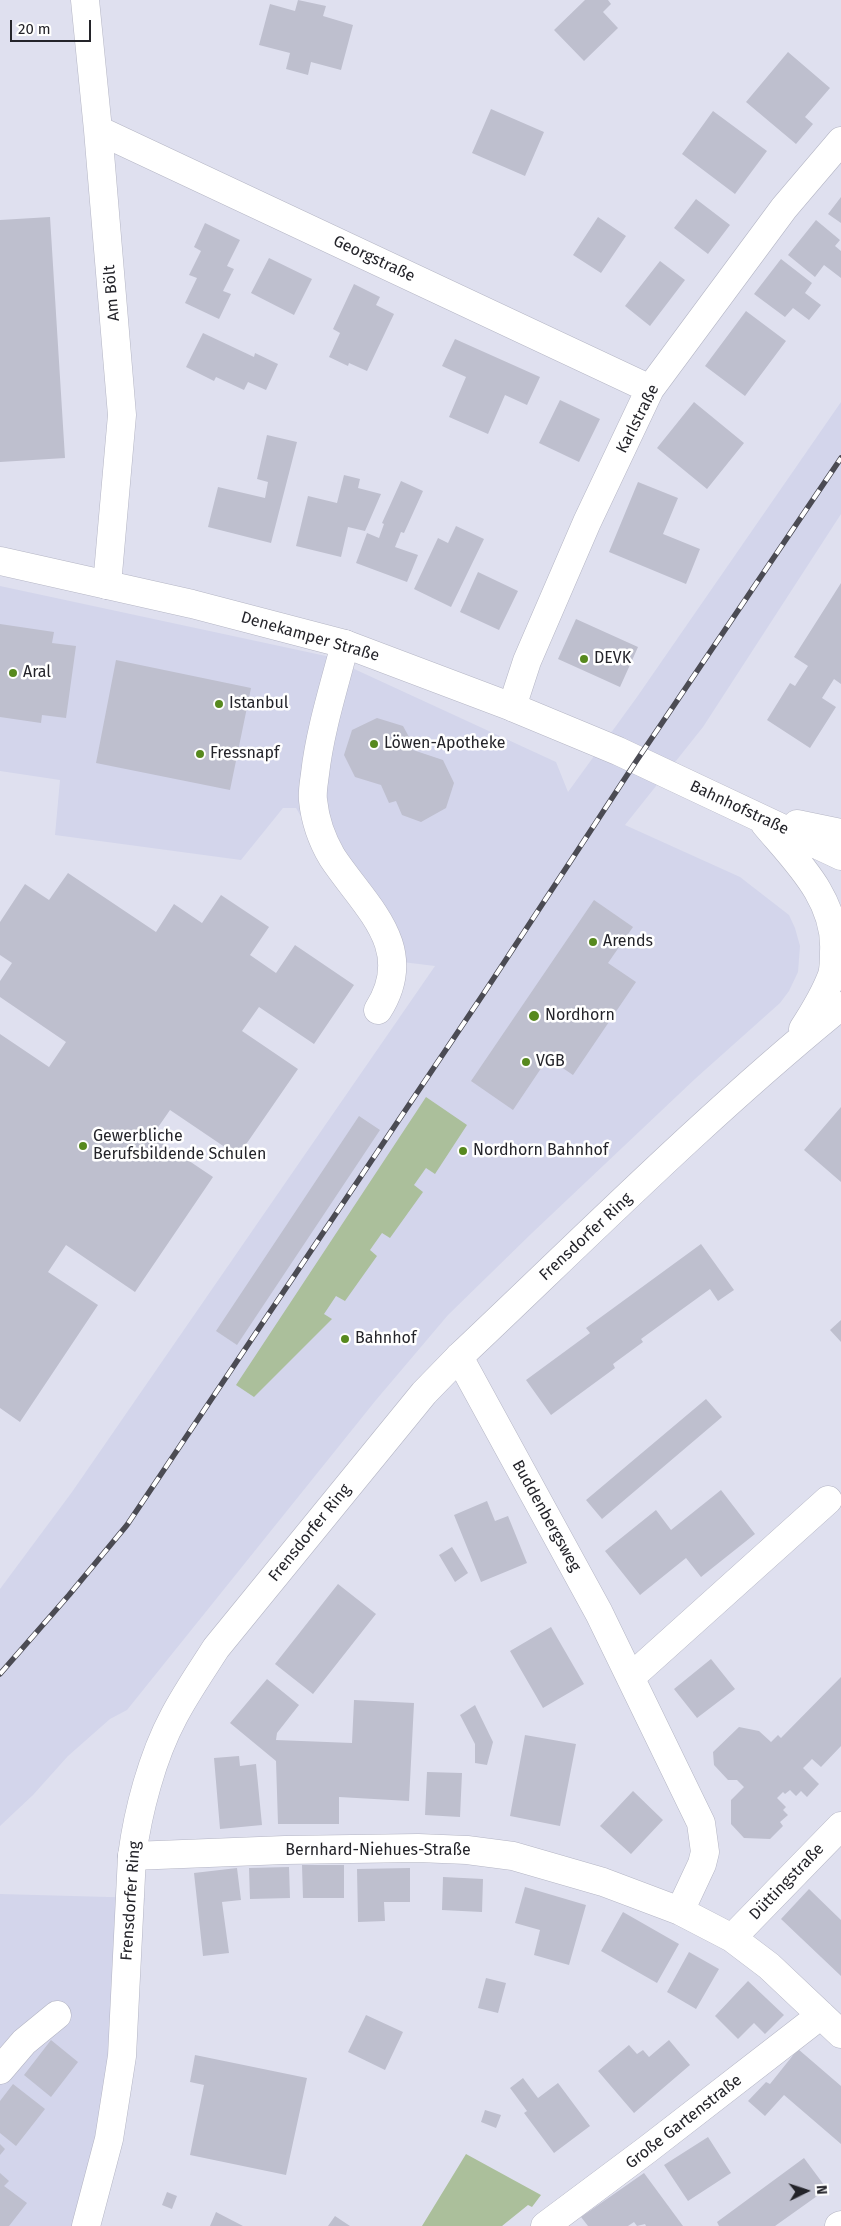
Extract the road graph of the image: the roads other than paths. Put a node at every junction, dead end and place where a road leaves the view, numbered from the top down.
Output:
1 (85, 0) edge
2 (98, 130) junction
3 (841, 141) edge
4 (650, 389) junction
5 (0, 561) edge
6 (107, 585) junction
7 (345, 644) junction
8 (512, 707) junction
9 (637, 760) joint
10 (759, 817) junction
11 (841, 833) edge
12 (841, 856) edge
13 (841, 1006) edge
14 (378, 1010) dead end
15 (841, 1024) edge
16 (796, 1043) junction
17 (459, 1357) junction
18 (828, 1500) dead end
19 (631, 1676) junction
20 (841, 1826) edge
21 (132, 1856) junction
22 (680, 1911) junction
23 (732, 1938) junction
24 (57, 2014) dead end
25 (821, 2015) junction
26 (841, 2034) edge
27 (0, 2070) edge
28 (86, 2226) edge
29 (545, 2226) edge

1 - 2 street, Am Bölt
2 - 4 street, Georgstraße
2 - 6 street, Am Bölt
3 - 4 street, Karlstraße
4 - 8 street, Karlstraße
5 - 6 street, Denekamper Straße
6 - 7 street, Denekamper Straße
7 - 8 street, Denekamper Straße
7 - 14 street
8 - 9 street, Denekamper Straße
9 - 10 street, Bahnhofstraße
10 - 11 street
10 - 12 street, Bahnhofstraße
10 - 16 street
13 - 16 street, Frensdorfer Ring
15 - 16 street
16 - 17 street, Frensdorfer Ring
17 - 19 street, Buddenbergsweg
17 - 21 street, Frensdorfer Ring
18 - 19 street
19 - 22 street, Buddenbergsweg
20 - 23 street, Düttingstraße
21 - 22 street, Bernhard-Niehues-Straße
21 - 28 street, Frensdorfer Ring
22 - 23 street, Bernhard-Niehues-Straße
23 - 25 street, Bernhard-Niehues-Straße
24 - 27 street
25 - 26 street, Bernhard-Niehues-Straße
25 - 29 street, Große Gartenstraße

